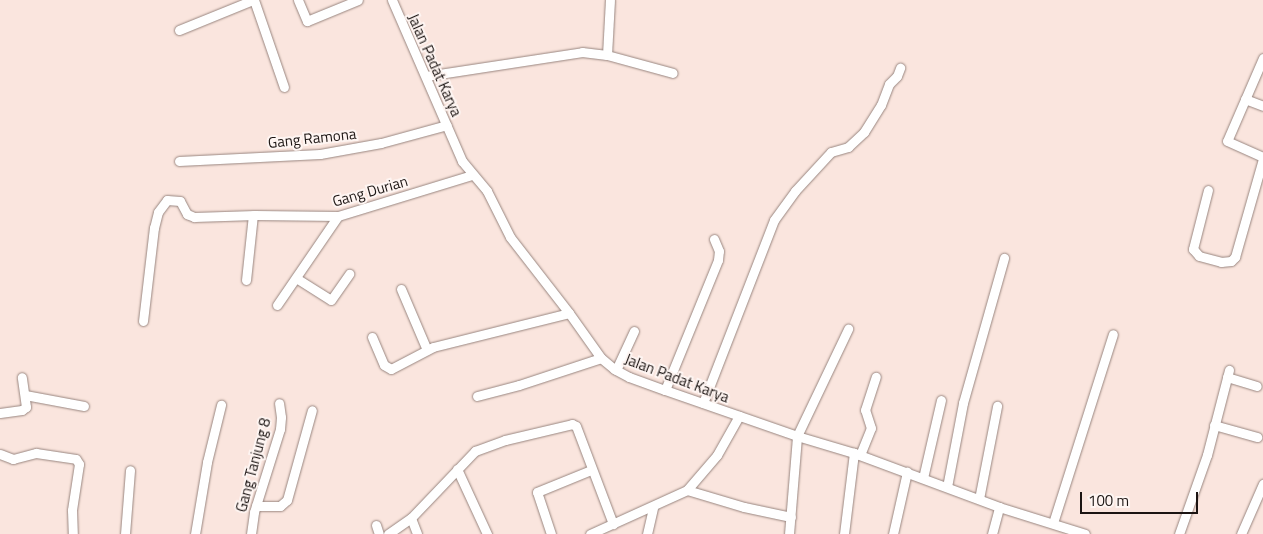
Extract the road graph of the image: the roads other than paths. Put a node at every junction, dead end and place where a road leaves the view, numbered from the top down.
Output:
1 (254, 0) edge
2 (298, 0) edge
3 (358, 0) edge
4 (392, 0) edge
5 (610, 0) edge
6 (179, 30) dead end
7 (607, 55) junction
8 (1263, 58) edge
9 (900, 68) dead end
10 (673, 73) dead end
11 (426, 76) junction
12 (284, 87) dead end
13 (1245, 99) junction
14 (1263, 106) edge
15 (446, 125) junction
16 (1263, 158) edge
17 (179, 161) dead end
18 (472, 175) junction
19 (1208, 190) dead end
20 (253, 215) junction
21 (338, 216) junction
22 (714, 239) dead end
23 (1004, 258) dead end
24 (349, 274) dead end
25 (296, 278) junction
26 (246, 280) dead end
27 (401, 289) dead end
28 (276, 305) dead end
29 (569, 313) junction
30 (143, 321) dead end
31 (848, 329) dead end
32 (634, 331) dead end
33 (1113, 334) dead end
34 (372, 337) dead end
35 (427, 350) junction
36 (601, 358) junction
37 (616, 370) junction
38 (22, 377) dead end
39 (876, 378) dead end
40 (1257, 386) dead end
41 (665, 390) junction
42 (26, 394) junction
43 (477, 396) dead end
44 (941, 400) dead end
45 (279, 403) dead end
46 (703, 403) junction
47 (221, 405) dead end
48 (84, 406) dead end
49 (997, 406) dead end
50 (312, 410) dead end
51 (0, 413) edge
52 (739, 416) junction
53 (1214, 425) junction
54 (797, 436) junction
55 (1257, 437) dead end
56 (0, 454) edge
57 (857, 454) junction
58 (457, 469) junction
59 (130, 470) dead end
60 (591, 470) junction
61 (906, 472) junction
62 (923, 478) junction
63 (1263, 484) edge
64 (947, 487) junction
65 (687, 490) junction
66 (979, 499) junction
67 (256, 506) junction
68 (999, 506) junction
69 (652, 507) junction
70 (791, 517) junction
71 (411, 518) junction
72 (1053, 523) junction
73 (613, 524) junction
74 (73, 534) edge
75 (125, 534) edge
76 (196, 534) edge
77 (251, 534) edge
78 (388, 534) edge
79 (418, 534) edge
80 (487, 534) edge
81 (551, 534) edge
82 (590, 534) edge
83 (647, 534) edge
84 (789, 534) edge
85 (844, 534) edge
86 (893, 534) edge
87 (992, 534) edge
88 (1085, 534) edge
89 (1179, 534) edge
90 (1241, 534) edge

1 - 6 street
1 - 12 street
2 - 3 street
4 - 11 street, Jalan Padat Karya
5 - 7 street
7 - 10 street
7 - 11 street
8 - 13 street
9 - 46 street
11 - 15 street, Jalan Padat Karya
13 - 14 street
13 - 16 street
15 - 17 street, Gang Ramona
15 - 18 street, Jalan Padat Karya
16 - 19 street
18 - 21 street, Gang Durian
18 - 29 street, Jalan Padat Karya
20 - 21 street, Gang Durian
20 - 26 street
20 - 30 street, Gang Durian
21 - 25 street
22 - 41 street
23 - 64 street
24 - 25 street
25 - 28 street
27 - 35 street
29 - 35 street
29 - 36 street, Jalan Padat Karya
31 - 54 street
32 - 37 street
33 - 72 street
34 - 35 street
36 - 37 street, Jalan Padat Karya
36 - 43 street
37 - 41 street, Jalan Padat Karya
38 - 42 street
39 - 57 street
40 - 53 street
41 - 46 street, Jalan Padat Karya
42 - 48 street
42 - 51 street
44 - 62 street
45 - 67 street, Gang Tanjung 8
46 - 52 street, Jalan Padat Karya
47 - 76 street
49 - 66 street
50 - 67 street
52 - 54 street, Jalan Padat Karya
52 - 65 street
53 - 55 street
53 - 89 street
54 - 57 street, Jalan Padat Karya
54 - 70 street
56 - 74 street
57 - 61 street, Jalan Padat Karya
57 - 85 street
58 - 60 street
58 - 71 street
58 - 80 street
59 - 75 street
60 - 73 street
60 - 81 street
61 - 62 street, Jalan Padat Karya
61 - 86 street
62 - 64 street, Jalan Padat Karya
63 - 90 street
64 - 66 street, Jalan Padat Karya
65 - 69 street
65 - 70 street
66 - 68 street, Jalan Padat Karya
67 - 77 street, Gang Tanjung 8
68 - 72 street, Jalan Padat Karya
68 - 87 street
69 - 73 street
69 - 83 street
70 - 84 street
71 - 78 street
71 - 79 street
72 - 88 street, Jalan Padat Karya
73 - 82 street

